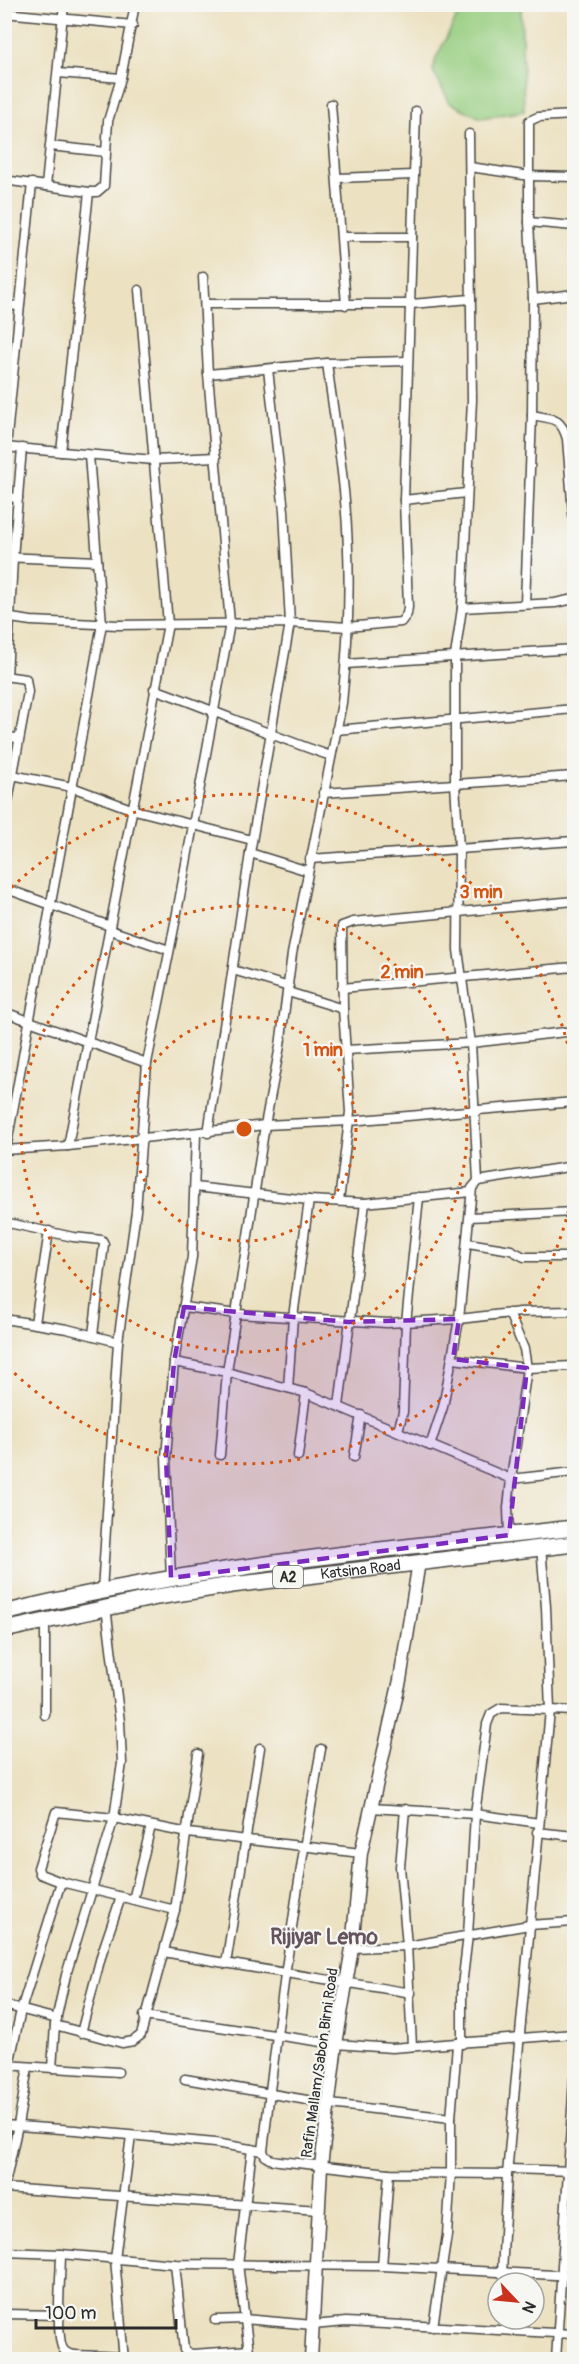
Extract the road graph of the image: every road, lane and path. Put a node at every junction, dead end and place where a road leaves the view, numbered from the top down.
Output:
1 (64, 4) edge
2 (135, 4) edge
3 (5, 13) edge
4 (64, 17) junction
5 (4, 20) edge
6 (133, 25) junction
7 (58, 73) junction
8 (121, 78) junction
9 (331, 104) dead end
10 (416, 111) dead end
11 (574, 115) edge
12 (470, 134) dead end
13 (50, 146) junction
14 (106, 152) junction
15 (471, 167) junction
16 (413, 175) junction
17 (530, 176) junction
18 (574, 177) edge
19 (338, 178) junction
20 (4, 180) edge
21 (32, 183) junction
22 (46, 186) junction
23 (89, 192) junction
24 (529, 222) junction
25 (574, 226) edge
26 (342, 237) junction
27 (412, 237) junction
28 (203, 277) dead end
29 (139, 290) dead end
30 (574, 294) edge
31 (471, 299) junction
32 (533, 299) junction
33 (206, 304) junction
34 (411, 304) junction
35 (4, 305) edge
36 (346, 305) junction
37 (19, 306) junction
38 (408, 361) junction
39 (327, 363) junction
40 (268, 369) junction
41 (208, 374) junction
42 (532, 415) junction
43 (5, 447) edge
44 (22, 448) junction
45 (61, 452) junction
46 (89, 455) junction
47 (216, 457) junction
48 (154, 460) junction
49 (466, 493) junction
50 (4, 497) edge
51 (18, 498) junction
52 (404, 500) junction
53 (574, 526) edge
54 (9, 557) edge
55 (97, 561) junction
56 (574, 600) edge
57 (525, 604) junction
58 (462, 608) junction
59 (7, 617) edge
60 (230, 623) junction
61 (291, 623) junction
62 (102, 624) junction
63 (168, 624) junction
64 (347, 627) junction
65 (574, 648) edge
66 (455, 656) junction
67 (346, 664) junction
68 (6, 676) edge
69 (154, 689) junction
70 (574, 709) edge
71 (213, 710) junction
72 (455, 718) junction
73 (336, 730) junction
74 (272, 736) junction
75 (4, 737) edge
76 (19, 738) junction
77 (331, 756) junction
78 (12, 775) junction
79 (574, 776) edge
80 (454, 784) junction
81 (72, 787) junction
82 (323, 794) junction
83 (7, 798) edge
84 (131, 809) junction
85 (4, 823) edge
86 (192, 826) junction
87 (252, 840) junction
88 (574, 841) edge
89 (459, 848) junction
90 (250, 854) junction
91 (310, 859) junction
92 (308, 871) junction
93 (4, 888) edge
94 (574, 902) edge
95 (49, 905) junction
96 (460, 911) junction
97 (110, 928) junction
98 (169, 950) junction
99 (574, 967) edge
100 (232, 970) junction
101 (462, 979) junction
102 (342, 988) junction
103 (289, 989) junction
104 (343, 1009) junction
105 (4, 1012) edge
106 (30, 1020) junction
107 (574, 1031) edge
108 (89, 1041) junction
109 (471, 1043) junction
110 (346, 1050) junction
111 (147, 1063) junction
112 (574, 1102) edge
113 (474, 1111) junction
114 (349, 1121) junction
115 (265, 1125) junction
116 (207, 1132) junction
117 (196, 1133) junction
118 (7, 1135) edge
119 (143, 1137) junction
120 (68, 1146) junction
121 (5, 1149) edge
122 (574, 1166) edge
123 (478, 1181) junction
124 (195, 1187) junction
125 (471, 1192) junction
126 (255, 1195) junction
127 (419, 1197) junction
128 (309, 1200) junction
129 (339, 1202) junction
130 (365, 1203) junction
131 (574, 1212) edge
132 (470, 1217) junction
133 (4, 1222) edge
134 (49, 1231) junction
135 (468, 1243) junction
136 (574, 1257) edge
137 (184, 1307) junction
138 (574, 1311) edge
139 (509, 1313) junction
140 (237, 1314) junction
141 (293, 1317) junction
142 (4, 1319) edge
143 (459, 1319) junction
144 (348, 1322) junction
145 (35, 1323) junction
146 (406, 1323) junction
147 (93, 1335) junction
148 (118, 1342) junction
149 (453, 1359) junction
150 (174, 1362) junction
151 (574, 1366) edge
152 (527, 1368) junction
153 (227, 1372) junction
154 (288, 1388) junction
155 (306, 1393) junction
156 (339, 1407) junction
157 (361, 1415) junction
158 (398, 1431) junction
159 (430, 1446) junction
160 (220, 1455) dead end
161 (298, 1456) dead end
162 (354, 1457) dead end
163 (574, 1472) edge
164 (511, 1479) junction
165 (574, 1528) edge
166 (509, 1535) junction
167 (574, 1544) edge
168 (541, 1547) junction
169 (420, 1562) junction
170 (171, 1578) junction
171 (102, 1591) junction
172 (106, 1607) junction
173 (4, 1613) edge
174 (45, 1620) junction
175 (4, 1630) edge
176 (550, 1710) junction
177 (574, 1712) edge
178 (45, 1715) dead end
179 (260, 1748) dead end
180 (321, 1749) dead end
181 (198, 1754) dead end
182 (370, 1808) junction
183 (405, 1809) junction
184 (475, 1814) junction
185 (114, 1818) junction
186 (151, 1827) junction
187 (538, 1828) junction
188 (188, 1833) junction
189 (574, 1836) edge
190 (245, 1839) junction
191 (304, 1846) junction
192 (361, 1853) junction
193 (61, 1882) junction
194 (92, 1889) junction
195 (121, 1897) junction
196 (133, 1900) junction
197 (175, 1910) junction
198 (574, 1922) edge
199 (529, 1925) junction
200 (468, 1935) junction
201 (407, 1946) junction
202 (352, 1948) junction
203 (164, 1952) junction
204 (226, 1964) junction
205 (286, 1971) junction
206 (346, 1982) junction
207 (411, 1993) junction
208 (4, 2005) edge
209 (21, 2010) junction
210 (144, 2016) junction
211 (56, 2022) junction
212 (81, 2033) junction
213 (574, 2034) edge
214 (279, 2035) junction
215 (520, 2037) junction
216 (336, 2044) junction
217 (459, 2045) junction
218 (412, 2046) junction
219 (7, 2065) edge
220 (27, 2067) junction
221 (52, 2068) junction
222 (118, 2072) dead end
223 (185, 2079) dead end
224 (574, 2079) edge
225 (269, 2095) junction
226 (330, 2104) junction
227 (451, 2118) junction
228 (4, 2125) edge
229 (18, 2125) junction
230 (131, 2136) junction
231 (252, 2149) junction
232 (262, 2151) junction
233 (321, 2166) junction
234 (508, 2171) junction
235 (571, 2171) edge
236 (451, 2172) junction
237 (389, 2173) junction
238 (5, 2188) edge
239 (124, 2197) junction
240 (246, 2204) junction
241 (319, 2210) junction
242 (574, 2234) edge
243 (564, 2235) junction
244 (4, 2252) edge
245 (61, 2254) junction
246 (115, 2259) junction
247 (175, 2264) junction
248 (238, 2264) junction
249 (382, 2266) junction
250 (316, 2267) junction
251 (442, 2269) junction
252 (502, 2271) edge
253 (486, 2273) edge
254 (546, 2275) edge
255 (562, 2276) junction
256 (574, 2276) edge
257 (4, 2314) edge
258 (60, 2315) junction
259 (244, 2319) junction
260 (215, 2320) dead end
261 (313, 2325) junction
262 (432, 2327) junction
263 (558, 2334) junction
264 (574, 2334) edge
265 (250, 2355) edge
266 (124, 2358) edge
267 (311, 2360) edge
268 (556, 2360) edge

1 - 4 street
2 - 6 street
3 - 4 street
3 - 5 street
4 - 6 street
4 - 7 street
6 - 8 street
7 - 8 street
7 - 13 street
8 - 14 street
9 - 19 street
10 - 16 street
11 - 17 street
12 - 15 street
13 - 14 street
13 - 22 street
14 - 23 street
15 - 17 street
15 - 31 street
16 - 19 street
16 - 27 street
17 - 18 street
17 - 24 street
19 - 26 street
20 - 21 street
21 - 22 street
21 - 37 street
22 - 23 street
23 - 45 street
24 - 25 street
24 - 32 street
26 - 27 street
26 - 36 street
27 - 34 street
28 - 33 street
29 - 48 street
30 - 32 street
31 - 34 street
31 - 49 street
32 - 42 street
33 - 36 street
33 - 41 street
34 - 36 street
34 - 38 street
35 - 37 street
37 - 43 street
38 - 39 street
38 - 52 street
39 - 40 street
39 - 64 street
40 - 41 street
40 - 61 street
41 - 47 street
42 - 53 street
42 - 57 street
43 - 44 street
44 - 45 street
44 - 51 street
45 - 46 street
46 - 48 street
46 - 55 street
47 - 48 street
47 - 60 street
48 - 63 street
49 - 52 street
49 - 58 street
50 - 51 street
51 - 54 street
52 - 64 street
54 - 55 street
54 - 59 street
55 - 62 street
56 - 57 street
57 - 58 street
58 - 66 street
59 - 62 street
59 - 68 street
60 - 61 street
60 - 63 street
60 - 71 street
61 - 64 street
61 - 74 street
62 - 63 street
62 - 81 street
63 - 69 street
64 - 67 street
65 - 66 street
66 - 67 street
66 - 72 street
67 - 73 street
68 - 76 street
69 - 71 street
69 - 84 street
70 - 72 street
71 - 74 street
71 - 86 street
72 - 73 street
72 - 80 street
73 - 77 street
74 - 77 street
74 - 87 street
75 - 76 street
76 - 78 street
77 - 82 street
78 - 81 street
78 - 83 street
79 - 80 street
80 - 82 street
80 - 89 street
81 - 84 street
81 - 95 street
82 - 91 street
83 - 85 street
84 - 86 street
84 - 97 street
86 - 87 street
86 - 98 street
87 - 90 street
88 - 89 street
89 - 91 street
89 - 96 street
90 - 92 street
90 - 100 street
91 - 92 street
92 - 103 street
93 - 95 street
94 - 96 street
95 - 97 street
95 - 106 street
96 - 101 street
96 - 102 street
97 - 98 street
97 - 108 street
98 - 111 street
99 - 101 street
100 - 103 street
100 - 116 street
101 - 102 street
101 - 109 street
102 - 104 street
103 - 104 street
103 - 115 street
104 - 110 street
105 - 106 street
106 - 108 street
106 - 118 street
107 - 109 street
108 - 111 street
108 - 120 street
109 - 110 street
109 - 113 street
110 - 114 street
111 - 119 street
112 - 113 street
113 - 114 street
113 - 123 street
114 - 115 street
114 - 129 street
115 - 116 street
115 - 126 street
116 - 117 street
117 - 119 street
117 - 124 street
118 - 121 street
119 - 120 street
119 - 148 street
120 - 121 street
122 - 123 street
123 - 125 street
124 - 126 street
124 - 137 street
125 - 127 street
125 - 132 street
126 - 128 street
126 - 140 street
127 - 130 street
127 - 146 street
128 - 129 street
128 - 141 street
129 - 130 street
130 - 144 street
131 - 132 street
132 - 135 street
133 - 134 street
134 - 145 street
134 - 147 street
135 - 136 street
135 - 143 street
137 - 140 street
137 - 150 street
138 - 139 street
139 - 143 street
139 - 152 street
140 - 141 street
140 - 153 street
141 - 144 street
141 - 154 street
142 - 145 street
143 - 146 street
143 - 149 street
144 - 146 street
144 - 156 street
145 - 147 street
146 - 158 street
147 - 148 street
148 - 171 street
149 - 152 street
149 - 159 street
150 - 153 street
150 - 170 street
151 - 152 street
152 - 164 street
153 - 154 street
153 - 160 street
154 - 155 street
155 - 156 street
155 - 161 street
156 - 157 street
157 - 158 street
157 - 162 street
158 - 159 street
159 - 164 street
163 - 164 street
164 - 166 street
165 - 166 highway, Katsina Road / A2
166 - 170 highway, Katsina Road / A2
167 - 168 highway, Katsina Road / A2
168 - 169 highway, Katsina Road / A2
168 - 176 street
169 - 172 highway, Katsina Road / A2
169 - 182 street, Rafin Mallam/Sabon Birni Road
170 - 171 highway, Katsina Road / A2
171 - 173 highway, Katsina Road / A2
172 - 174 highway, Katsina Road / A2
172 - 185 street
174 - 175 highway, Katsina Road / A2
174 - 178 street
176 - 177 street
176 - 184 street
176 - 187 street
179 - 190 street
180 - 191 street
181 - 188 street
182 - 183 street
182 - 192 street, Rafin Mallam/Sabon Birni Road
183 - 184 street
183 - 201 street
184 - 187 street
184 - 200 street
185 - 186 street
185 - 193 street
185 - 194 street
186 - 188 street
186 - 196 street
187 - 189 street
187 - 199 street
188 - 190 street
188 - 197 street
190 - 191 street
190 - 204 street
191 - 192 street
191 - 205 street
192 - 202 street, Rafin Mallam/Sabon Birni Road
193 - 194 street
193 - 209 street
194 - 195 street
194 - 211 street
195 - 196 street
195 - 212 street
196 - 197 street
197 - 203 street
198 - 199 street
199 - 200 street
199 - 215 street
200 - 201 street
200 - 217 street
201 - 202 street
201 - 207 street
202 - 206 street, Rafin Mallam/Sabon Birni Road
203 - 204 street
203 - 210 street
204 - 205 street
205 - 206 street
205 - 214 street
206 - 207 street
206 - 216 street, Rafin Mallam/Sabon Birni Road
207 - 218 street
208 - 209 street
209 - 211 street
209 - 219 street
210 - 212 street
210 - 214 street
211 - 212 street
211 - 221 street
213 - 215 street
214 - 216 street
214 - 225 street
215 - 217 street
215 - 234 street
216 - 218 street
216 - 226 street, Rafin Mallam/Sabon Birni Road
217 - 218 street
217 - 227 street
219 - 220 street
220 - 221 street
220 - 229 street
221 - 222 street
223 - 225 street
224 - 235 street
225 - 226 street
225 - 232 street
226 - 227 street
226 - 233 street, Rafin Mallam/Sabon Birni Road
227 - 236 street
228 - 229 street
229 - 230 street
229 - 238 street
230 - 231 street
230 - 239 street
231 - 232 street
231 - 240 street
232 - 233 street
233 - 237 street
233 - 241 street, Rafin Mallam/Sabon Birni Road
234 - 235 street
234 - 236 street
234 - 252 street
235 - 243 street
236 - 237 street
236 - 251 street
237 - 249 street
238 - 239 street
239 - 240 street
239 - 246 street
240 - 241 street
240 - 248 street
241 - 250 street, Rafin Mallam/Sabon Birni Road
242 - 243 street
243 - 255 street
244 - 245 street
245 - 246 street
245 - 258 street
246 - 247 street
246 - 266 street
247 - 248 street
247 - 265 street
248 - 250 street
248 - 259 street
249 - 250 street
249 - 251 street
250 - 261 street, Rafin Mallam/Sabon Birni Road
251 - 253 street
251 - 262 street
254 - 255 street
255 - 256 street
255 - 263 street
257 - 258 street
258 - 266 street
259 - 260 street
259 - 261 street
259 - 265 street
261 - 262 street
261 - 267 street, Rafin Mallam/Sabon Birni Road
262 - 263 street
263 - 264 street
263 - 268 street

